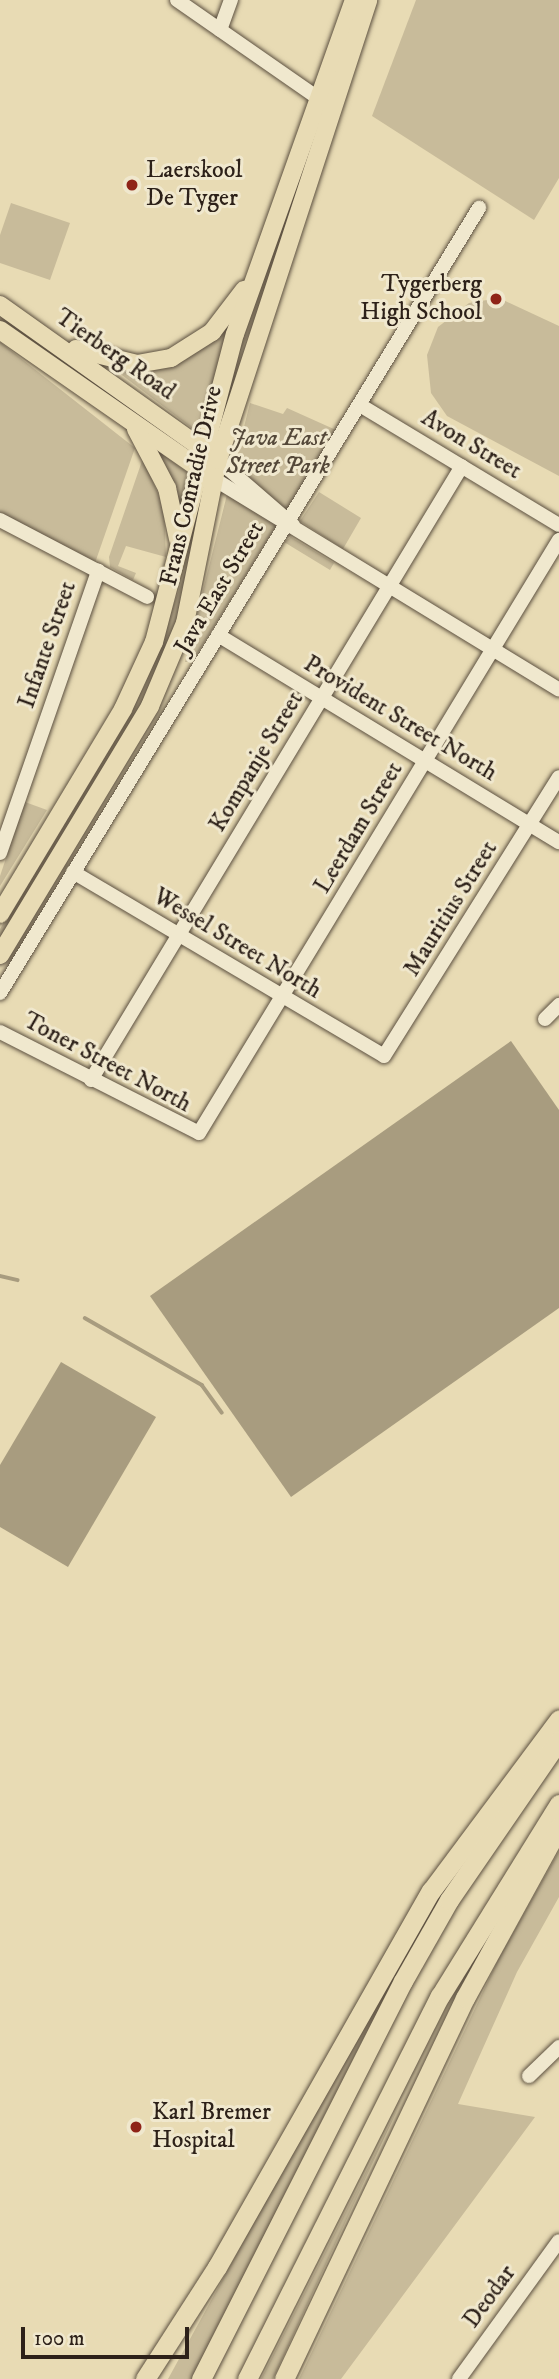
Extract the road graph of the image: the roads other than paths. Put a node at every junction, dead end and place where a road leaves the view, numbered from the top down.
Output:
1 (177, 0) edge
2 (231, 0) edge
3 (355, 0) edge
4 (368, 0) edge
5 (220, 30) junction
6 (326, 103) junction
7 (479, 208) dead end
8 (256, 273) junction
9 (0, 305) edge
10 (0, 330) edge
11 (53, 342) junction
12 (360, 405) junction
13 (134, 426) junction
14 (202, 448) junction
15 (218, 460) junction
16 (462, 466) junction
17 (197, 467) junction
18 (214, 480) junction
19 (0, 520) edge
20 (290, 524) junction
21 (559, 525) edge
22 (559, 540) edge
23 (180, 549) junction
24 (98, 571) junction
25 (390, 587) junction
26 (147, 597) dead end
27 (218, 635) junction
28 (494, 650) junction
29 (559, 690) edge
30 (323, 699) junction
31 (426, 761) junction
32 (559, 777) edge
33 (530, 824) junction
34 (3, 834) edge
35 (559, 842) edge
36 (0, 853) edge
37 (73, 872) junction
38 (0, 914) edge
39 (178, 936) junction
40 (0, 955) edge
41 (0, 993) edge
42 (281, 998) junction
43 (559, 1006) edge
44 (545, 1019) dead end
45 (0, 1032) edge
46 (377, 1055) joint
47 (91, 1080) junction
48 (194, 1135) joint
49 (559, 1719) edge
50 (559, 1740) edge
51 (559, 1804) edge
52 (559, 1827) edge
53 (559, 2047) edge
54 (529, 2076) dead end
55 (559, 2241) edge
56 (145, 2379) edge
57 (201, 2379) edge
58 (247, 2379) edge
59 (284, 2379) edge
60 (459, 2379) edge

1 - 5 street
2 - 5 street
3 - 6 main road, Frans Conradie Drive
4 - 6 main road, Frans Conradie Drive
5 - 6 street
6 - 8 main road, Frans Conradie Drive
6 - 15 main road, Frans Conradie Drive
7 - 12 street, Java East Street
8 - 11 main road
8 - 14 main road, Frans Conradie Drive
9 - 11 main road, Tierberg Road
10 - 13 main road, Tierberg Road
11 - 14 main road, Tierberg Road
12 - 16 street, Avon Street
12 - 20 street, Java East Street
13 - 17 main road, Tierberg Road
13 - 23 main road
14 - 15 main road, Tierberg Road
14 - 17 main road, Frans Conradie Drive
15 - 18 main road, Frans Conradie Drive
15 - 20 street, Tierberg Road
16 - 21 street, Avon Street
16 - 25 street, Kompanje Street
17 - 18 main road, Tierberg Road
17 - 23 main road, Frans Conradie Drive
18 - 20 street, Tierberg Road
18 - 40 main road, Frans Conradie Drive
19 - 24 street
20 - 25 street, Tierberg Road
20 - 27 street, Java East Street
22 - 28 street, Leerdam Street
23 - 38 main road, Frans Conradie Drive
24 - 26 street
24 - 34 street, Infante Street
25 - 28 street, Tierberg Road
25 - 30 street, Kompanje Street
27 - 30 street, Provident Street North
27 - 37 street, Java East Street
28 - 29 street, Tierberg Road
28 - 31 street, Leerdam Street
30 - 31 street, Provident Street North
30 - 39 street, Kompanje Street
31 - 33 street, Provident Street North
31 - 42 street, Leerdam Street
32 - 33 street, Mauritius Street
33 - 35 street, Provident Street North
33 - 46 street, Mauritius Street
34 - 36 street, Infante Street
37 - 39 street, Wessel Street North
37 - 41 street, Java East Street
39 - 42 street, Wessel Street North
39 - 47 street, Kompanje Street
42 - 46 street, Wessel Street North
42 - 48 street, Leerdam Street
43 - 44 street
45 - 47 street, Toner Street North
47 - 48 street, Toner Street North
49 - 56 highway
50 - 57 highway
51 - 58 highway
52 - 59 highway
53 - 54 street
55 - 60 street, Deodar

